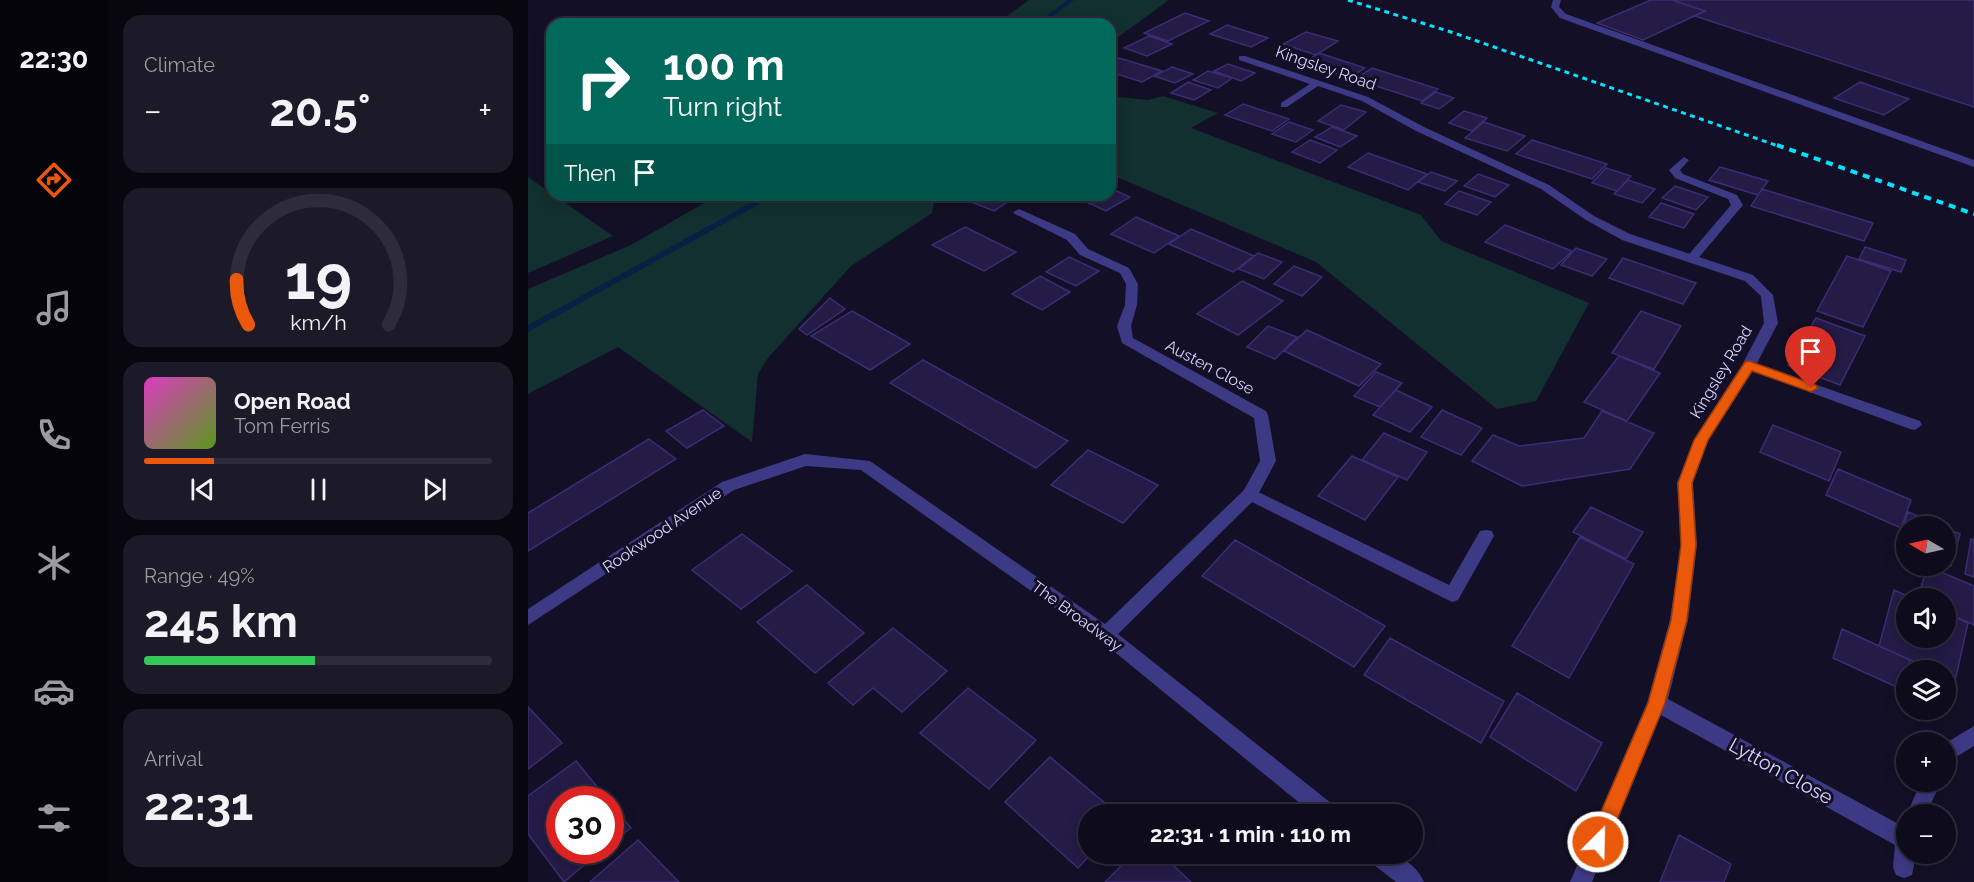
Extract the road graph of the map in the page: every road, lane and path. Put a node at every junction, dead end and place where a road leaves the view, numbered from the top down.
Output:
1 (1557, 0) edge
2 (1242, 58) dead end
3 (1317, 83) junction
4 (1284, 105) dead end
5 (1684, 160) dead end
6 (1974, 164) edge
7 (1019, 212) dead end
8 (1691, 259) junction
9 (1749, 365) junction
10 (1915, 425) dead end
11 (805, 460) joint
12 (1250, 494) junction
13 (1486, 536) dead end
14 (528, 618) edge
15 (1106, 635) junction
16 (1657, 703) junction
17 (1974, 735) edge
18 (1956, 747) edge
19 (1317, 804) edge
20 (1896, 833) edge
21 (1390, 864) edge
22 (1904, 864) edge
23 (1904, 867) dead end
24 (1413, 882) edge
25 (1581, 882) edge

1 - 6 street
2 - 3 street, Kingsley Road
3 - 4 street
3 - 8 street, Kingsley Road
5 - 8 street
7 - 12 street, Austen Close
8 - 9 street, Kingsley Road
9 - 10 street
9 - 16 street, Kingsley Road
11 - 14 street, Rookwood Avenue
11 - 15 street, The Broadway
12 - 13 street
12 - 15 street, Austen Close
15 - 19 street, The Broadway
16 - 20 street, Lytton Close
16 - 25 street, Kingsley Road
17 - 18 street
21 - 24 street
22 - 23 street, Lytton Close

